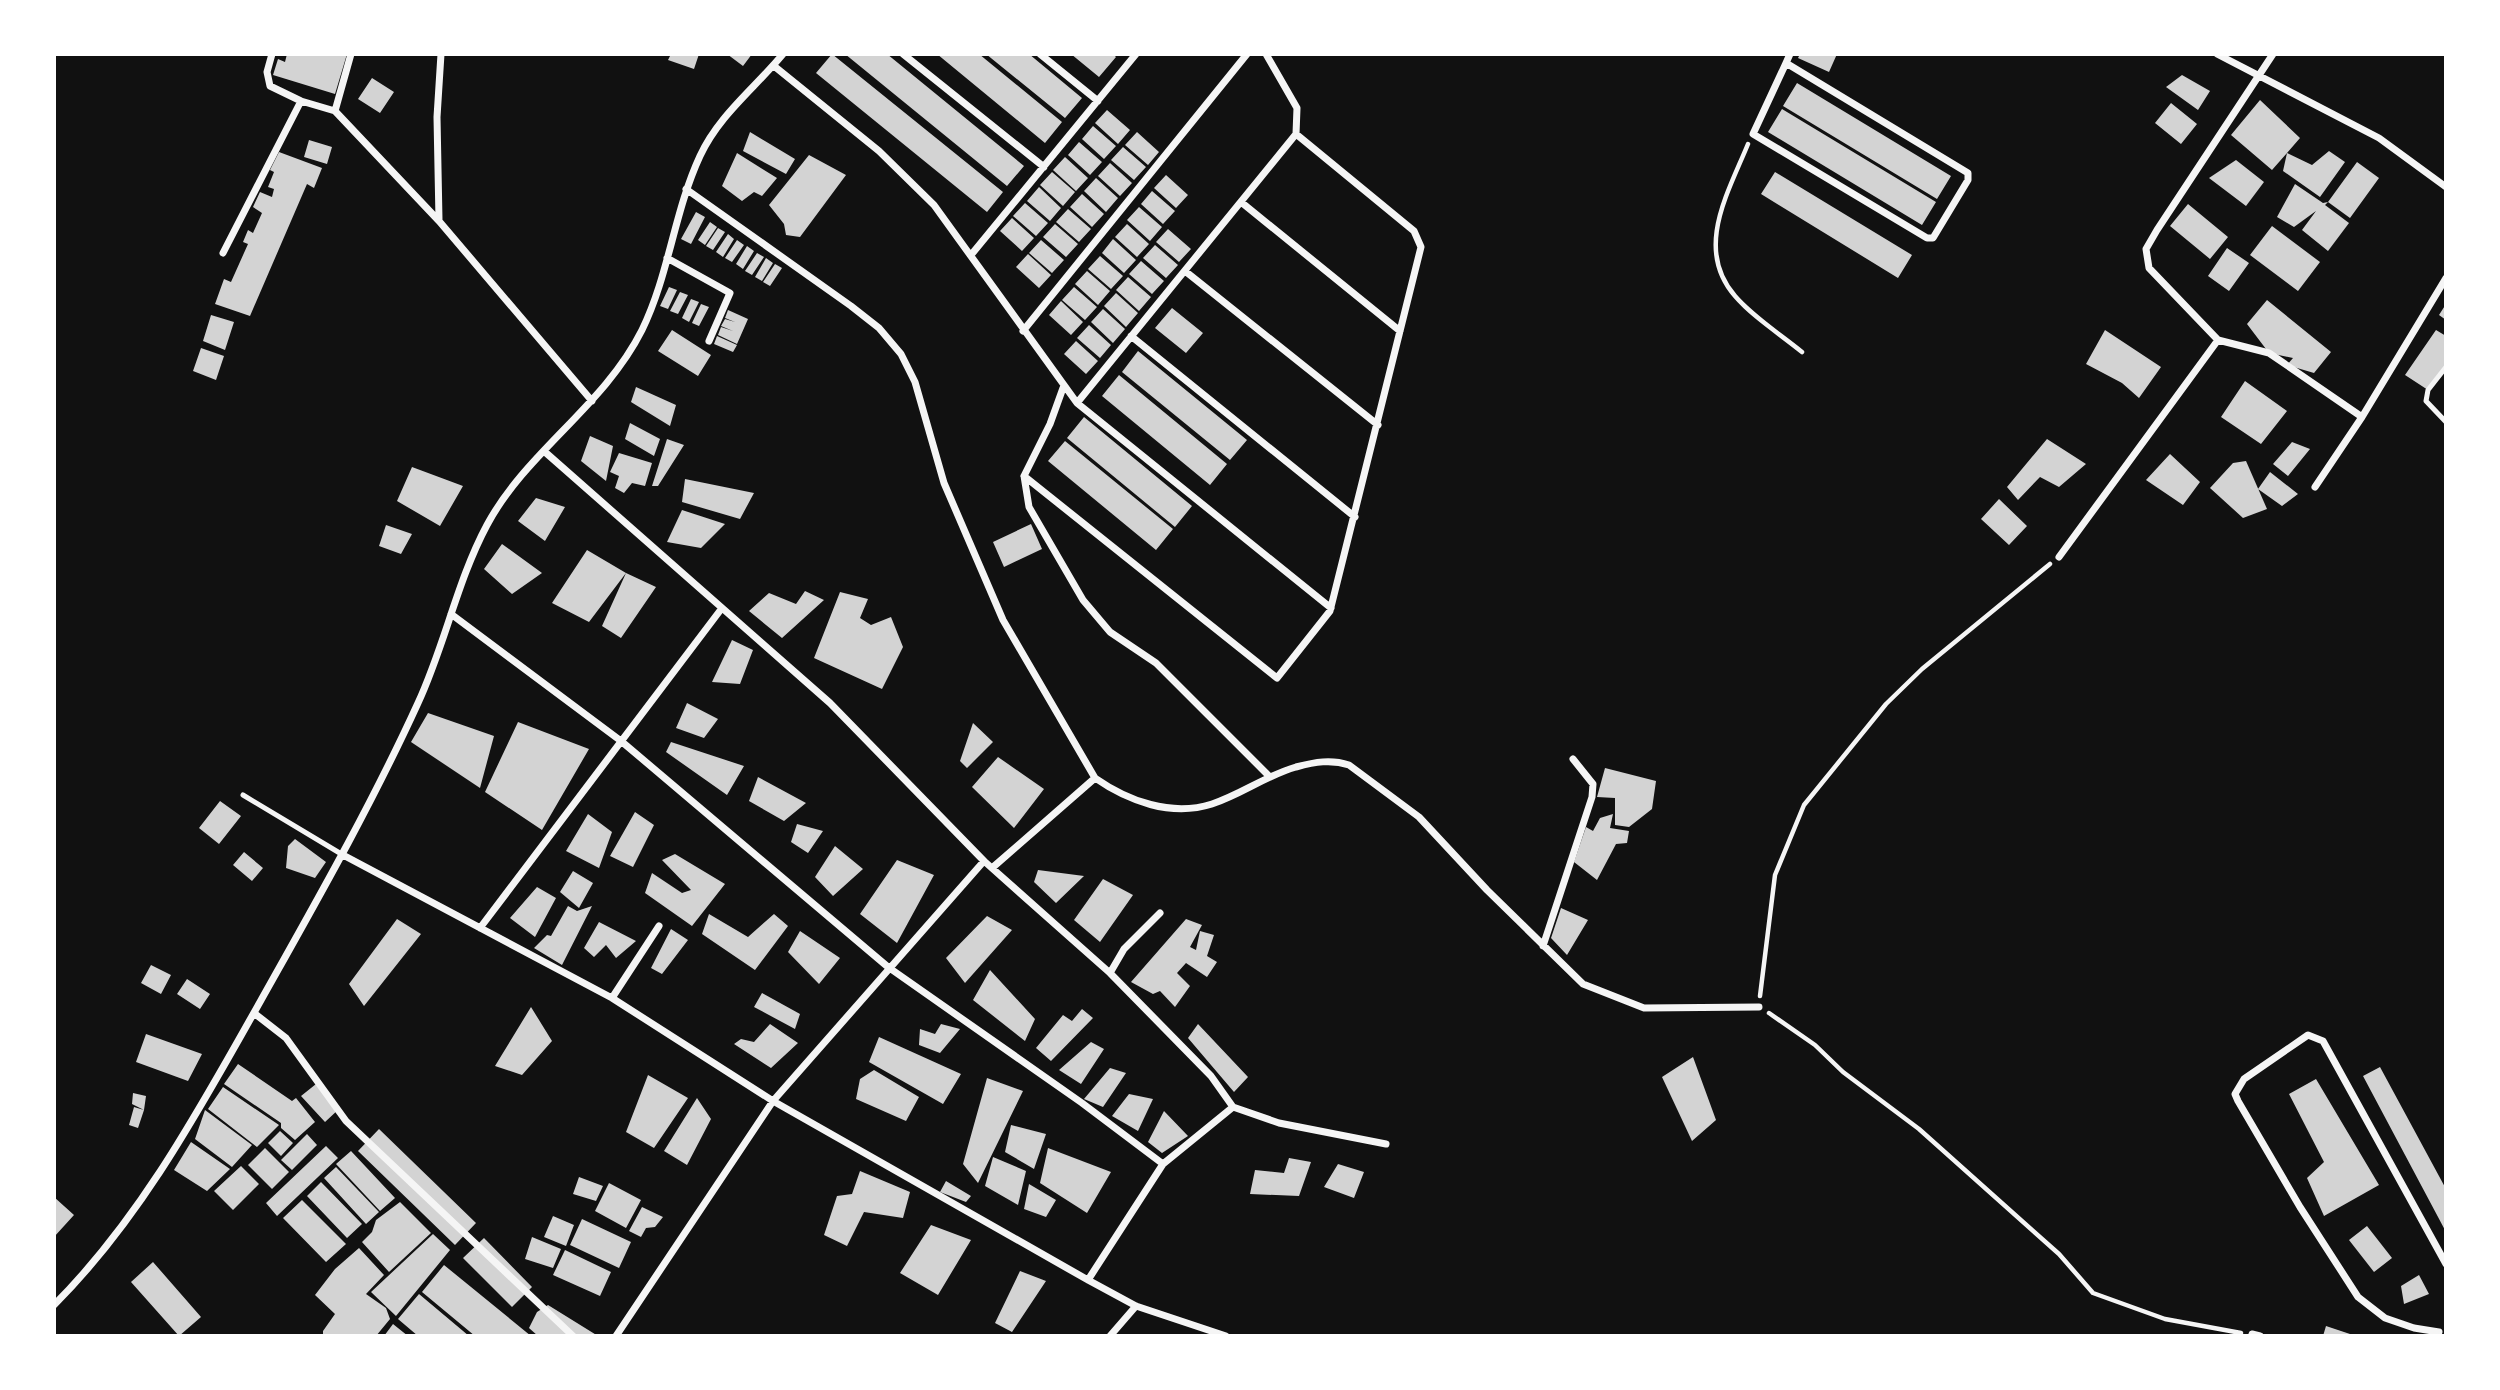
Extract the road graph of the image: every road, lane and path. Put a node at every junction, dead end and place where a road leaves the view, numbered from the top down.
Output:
1 (272, 54) edge
2 (351, 54) edge
3 (441, 54) edge
4 (783, 54) edge
5 (904, 54) edge
6 (1040, 54) edge
7 (1136, 54) edge
8 (1247, 54) edge
9 (1266, 54) edge
10 (1790, 54) edge
11 (2217, 54) edge
12 (2273, 54) edge
13 (1786, 63) junction
14 (774, 66) junction
15 (2258, 76) junction
16 (301, 101) junction
17 (1098, 102) junction
18 (335, 111) junction
19 (1296, 134) junction
20 (1753, 134) junction
21 (1044, 167) junction
22 (2446, 187) edge
23 (686, 189) junction
24 (1241, 202) junction
25 (439, 221) junction
26 (223, 253) dead end
27 (971, 255) junction
28 (667, 258) junction
29 (1185, 271) junction
30 (2446, 278) edge
31 (1023, 331) junction
32 (1400, 331) junction
33 (1131, 336) junction
34 (2218, 340) junction
35 (709, 341) dead end
36 (1802, 352) dead end
37 (2446, 367) edge
38 (1063, 388) junction
39 (592, 401) junction
40 (1077, 403) junction
41 (2362, 417) junction
42 (2446, 422) edge
43 (1378, 425) junction
44 (545, 453) junction
45 (1024, 476) junction
46 (2315, 486) dead end
47 (1355, 517) junction
48 (2059, 557) joint
49 (722, 608) junction
50 (1331, 608) junction
51 (451, 614) junction
52 (621, 741) junction
53 (1573, 759) dead end
54 (1269, 775) junction
55 (1095, 778) junction
56 (243, 795) dead end
57 (343, 855) junction
58 (984, 861) junction
59 (992, 868) junction
60 (1160, 913) dead end
61 (659, 926) dead end
62 (481, 928) junction
63 (1543, 946) junction
64 (888, 967) junction
65 (1110, 973) junction
66 (611, 998) junction
67 (1759, 1007) junction
68 (254, 1013) junction
69 (773, 1101) junction
70 (1233, 1107) junction
71 (1386, 1144) dead end
72 (1163, 1164) junction
73 (2446, 1264) edge
74 (1088, 1280) junction
75 (54, 1305) edge
76 (1136, 1306) junction
77 (2446, 1322) edge
78 (2439, 1334) edge
79 (2256, 1335) edge
80 (573, 1336) edge
81 (617, 1336) edge
82 (1110, 1336) edge
83 (1226, 1336) edge

1 - 16 street
2 - 18 street
3 - 25 street
4 - 14 street
5 - 21 street
6 - 17 street
7 - 17 street
8 - 31 street
9 - 19 street
10 - 13 street
11 - 15 street
12 - 15 street
13 - 20 street
13 - 20 street
14 - 23 street
14 - 27 street
15 - 22 street
15 - 34 street
16 - 18 street
16 - 26 street
17 - 21 street
18 - 25 street
19 - 24 street
19 - 32 street
20 - 36 path
21 - 27 street
23 - 28 street
23 - 55 street
24 - 29 street
24 - 32 street
25 - 39 street
27 - 31 street
28 - 35 street
28 - 39 street
29 - 33 street
29 - 43 street
30 - 41 street
31 - 38 street
32 - 43 street
33 - 40 street
33 - 47 street
34 - 41 street
34 - 48 street
37 - 42 lane
38 - 40 street
38 - 45 street
39 - 44 street
40 - 50 street
41 - 46 street
43 - 47 street
44 - 49 street
44 - 51 street
45 - 50 street
45 - 54 street
47 - 50 street
48 - 67 path
49 - 52 street
49 - 58 street
51 - 52 street
51 - 57 street
52 - 62 street
52 - 64 street
53 - 63 street
54 - 55 street
54 - 63 street
55 - 59 street
56 - 57 lane
57 - 62 street
57 - 68 street
58 - 59 street
58 - 64 street
59 - 65 street
60 - 65 street
61 - 66 street
62 - 66 street
63 - 67 street
64 - 69 street
64 - 72 street
65 - 70 street
66 - 69 street
67 - 79 path
68 - 75 street
68 - 80 street
69 - 74 street
69 - 81 street
70 - 71 street
70 - 72 street
72 - 74 street
73 - 78 street
74 - 76 street
76 - 82 street
76 - 83 street
77 - 78 street

